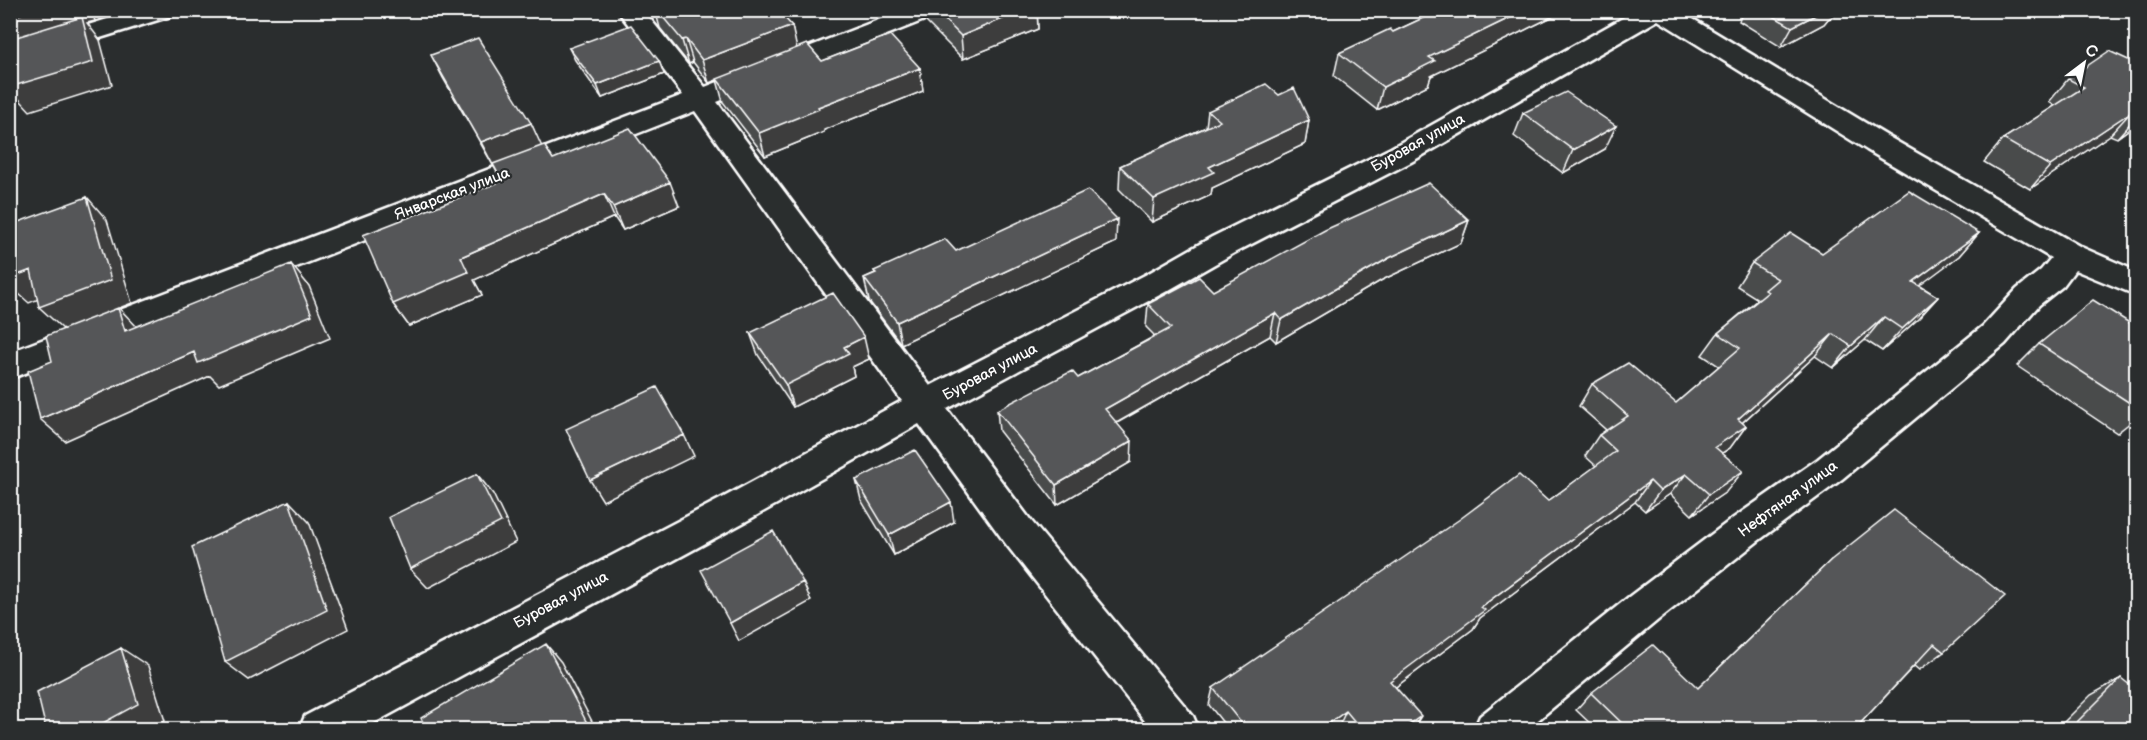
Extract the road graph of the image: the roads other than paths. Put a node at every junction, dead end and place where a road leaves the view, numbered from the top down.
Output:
1 (165, 10) edge
2 (629, 10) edge
3 (928, 10) edge
4 (1658, 10) edge
5 (10, 58) edge
6 (700, 98) junction
7 (2070, 255) junction
8 (2134, 275) edge
9 (10, 366) edge
10 (925, 407) junction
11 (319, 729) edge
12 (1179, 729) edge
13 (1494, 729) edge

1 - 5 street
2 - 6 street
3 - 6 street, Январская улица
4 - 7 street
4 - 10 street, Буровая улица
6 - 9 street, Январская улица
6 - 10 street
7 - 8 street
7 - 13 street, Нефтяная улица
10 - 11 street, Буровая улица
10 - 12 street

